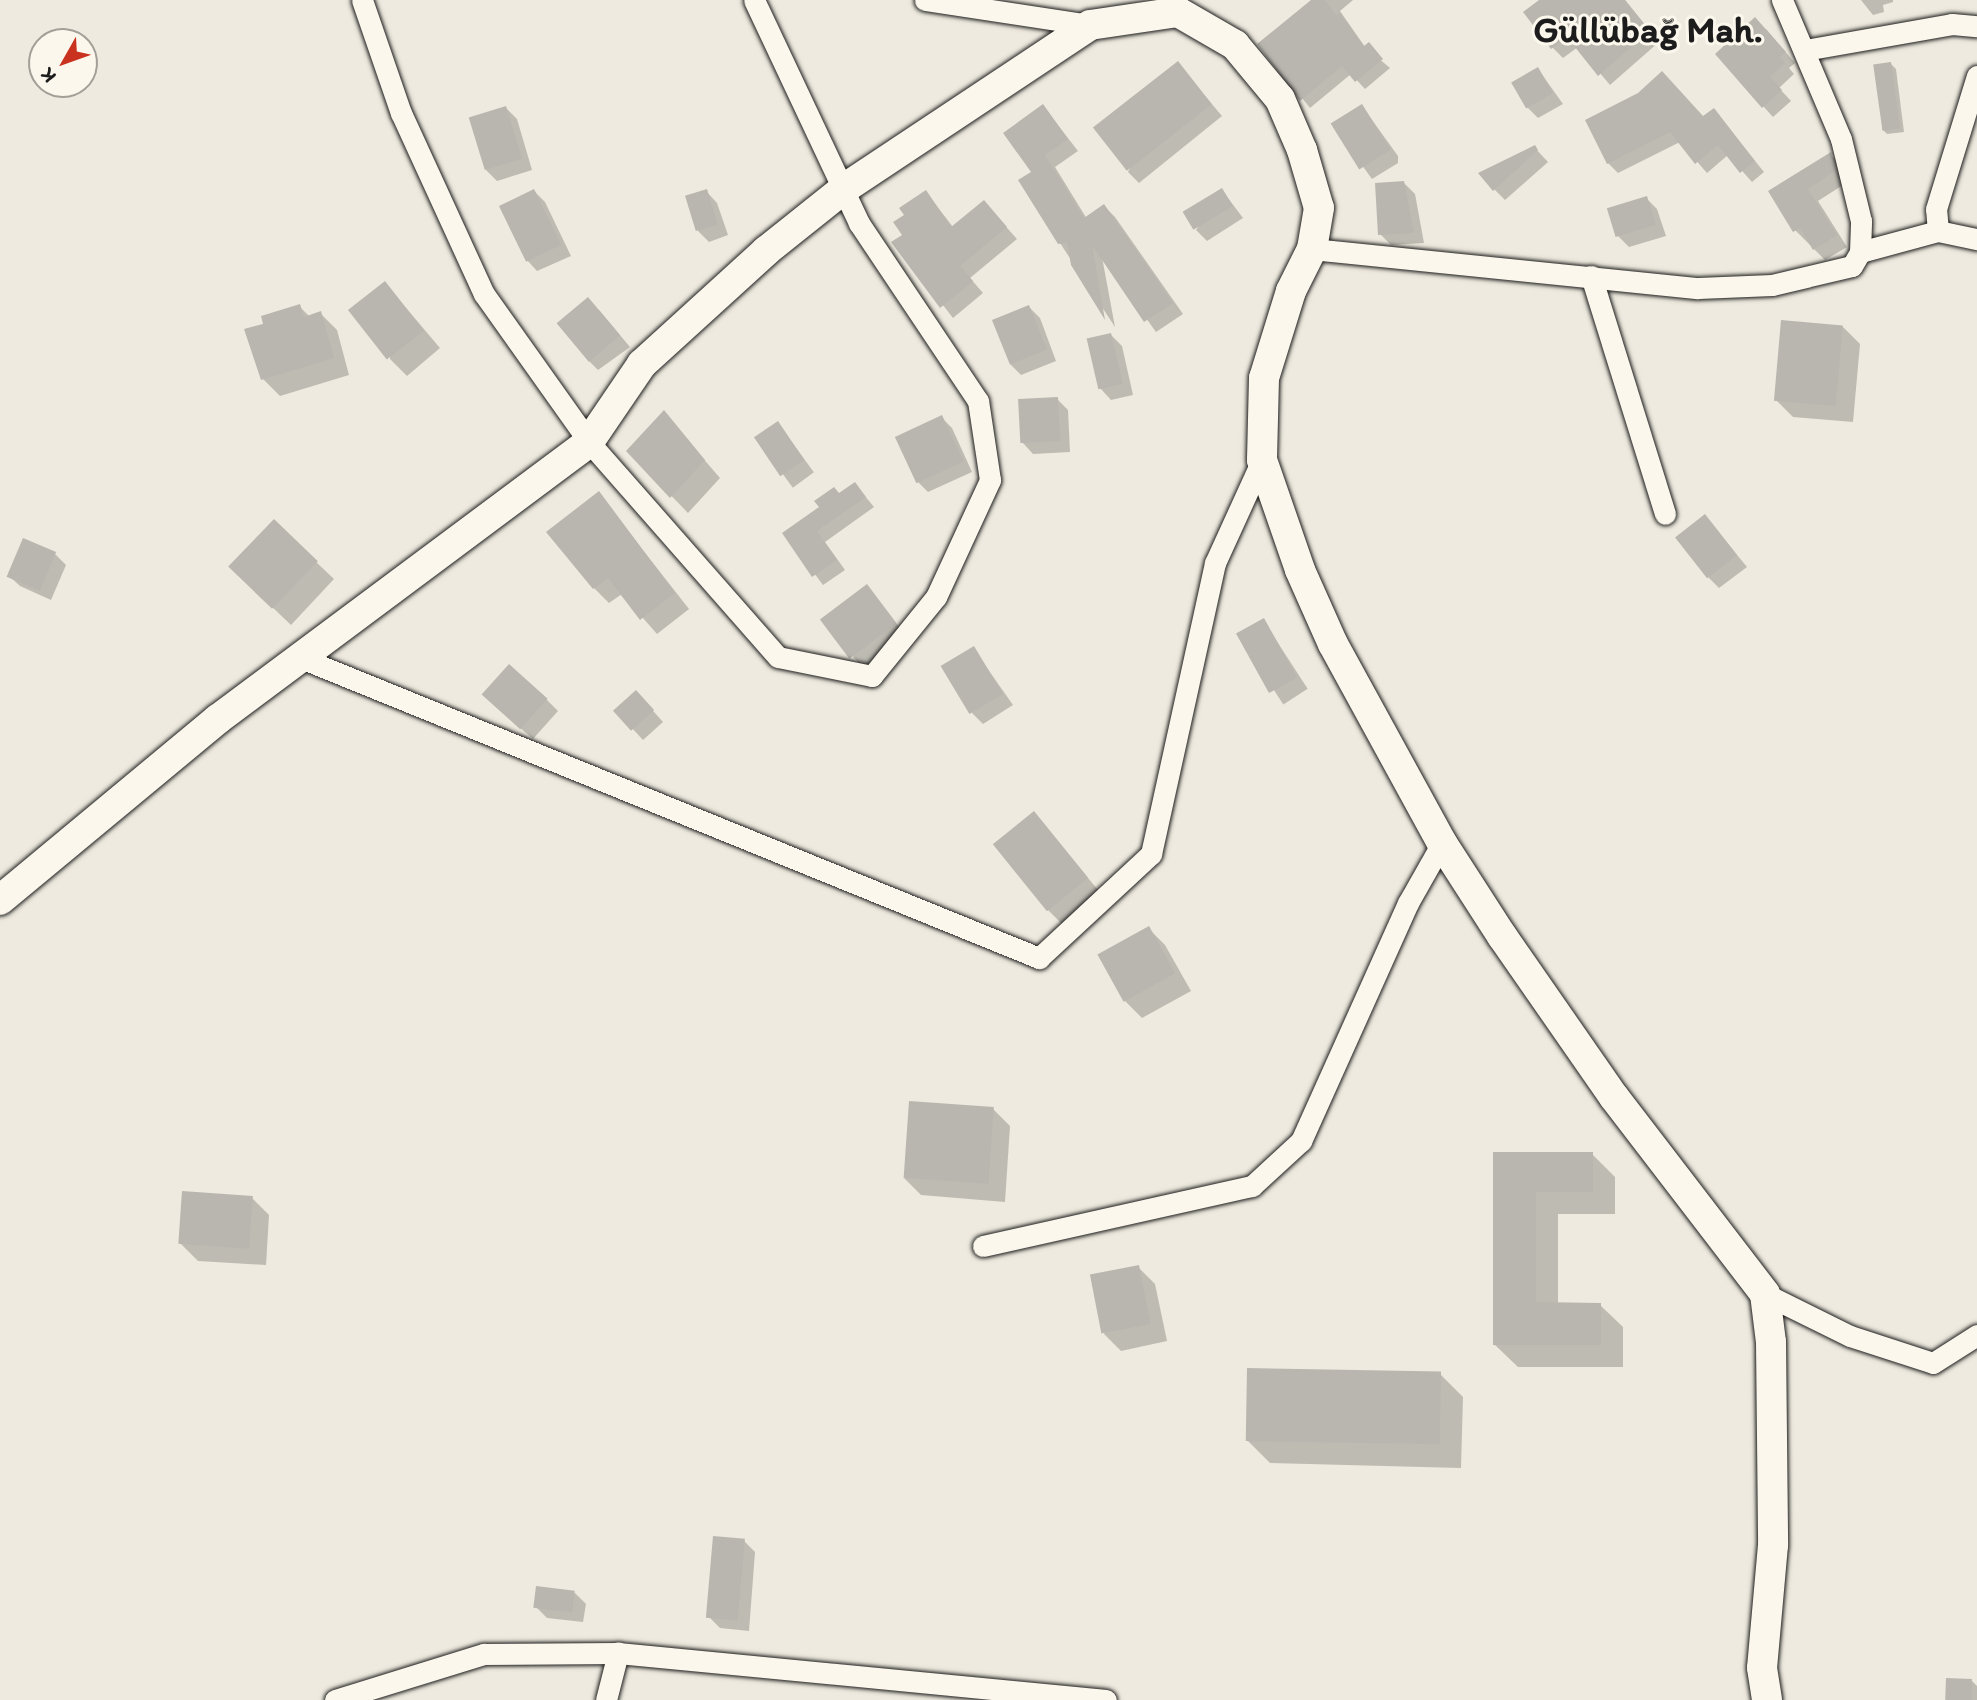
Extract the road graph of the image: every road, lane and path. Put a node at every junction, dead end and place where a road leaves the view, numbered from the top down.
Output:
1 (362, 0) edge
2 (754, 0) edge
3 (925, 0) edge
4 (1782, 0) edge
5 (1180, 6) edge
6 (1090, 25) junction
7 (1977, 26) edge
8 (1805, 50) junction
9 (1977, 76) edge
10 (845, 188) junction
11 (1938, 230) junction
12 (1977, 239) edge
13 (1312, 249) junction
14 (1860, 251) junction
15 (1591, 276) junction
16 (589, 442) junction
17 (1262, 460) junction
18 (1665, 514) dead end
19 (301, 658) junction
20 (1442, 843) junction
21 (0, 900) edge
22 (983, 1246) dead end
23 (1765, 1294) junction
24 (1977, 1335) edge
25 (618, 1653) junction
26 (987, 1695) edge
27 (335, 1700) edge
28 (606, 1700) edge
29 (1106, 1700) edge
30 (1767, 1700) edge

1 - 16 street
2 - 10 street
3 - 6 street
4 - 8 street
5 - 6 street
5 - 13 street
6 - 10 street
7 - 8 street
8 - 14 street
9 - 11 street
10 - 16 street
10 - 16 street
11 - 12 street
11 - 14 street
13 - 15 street
13 - 17 street
14 - 15 street
15 - 18 street
16 - 19 street
17 - 19 street
17 - 20 street
19 - 21 street
20 - 22 street
20 - 23 street
23 - 24 street
23 - 30 street
25 - 26 street
25 - 27 street
25 - 28 street
26 - 29 street

